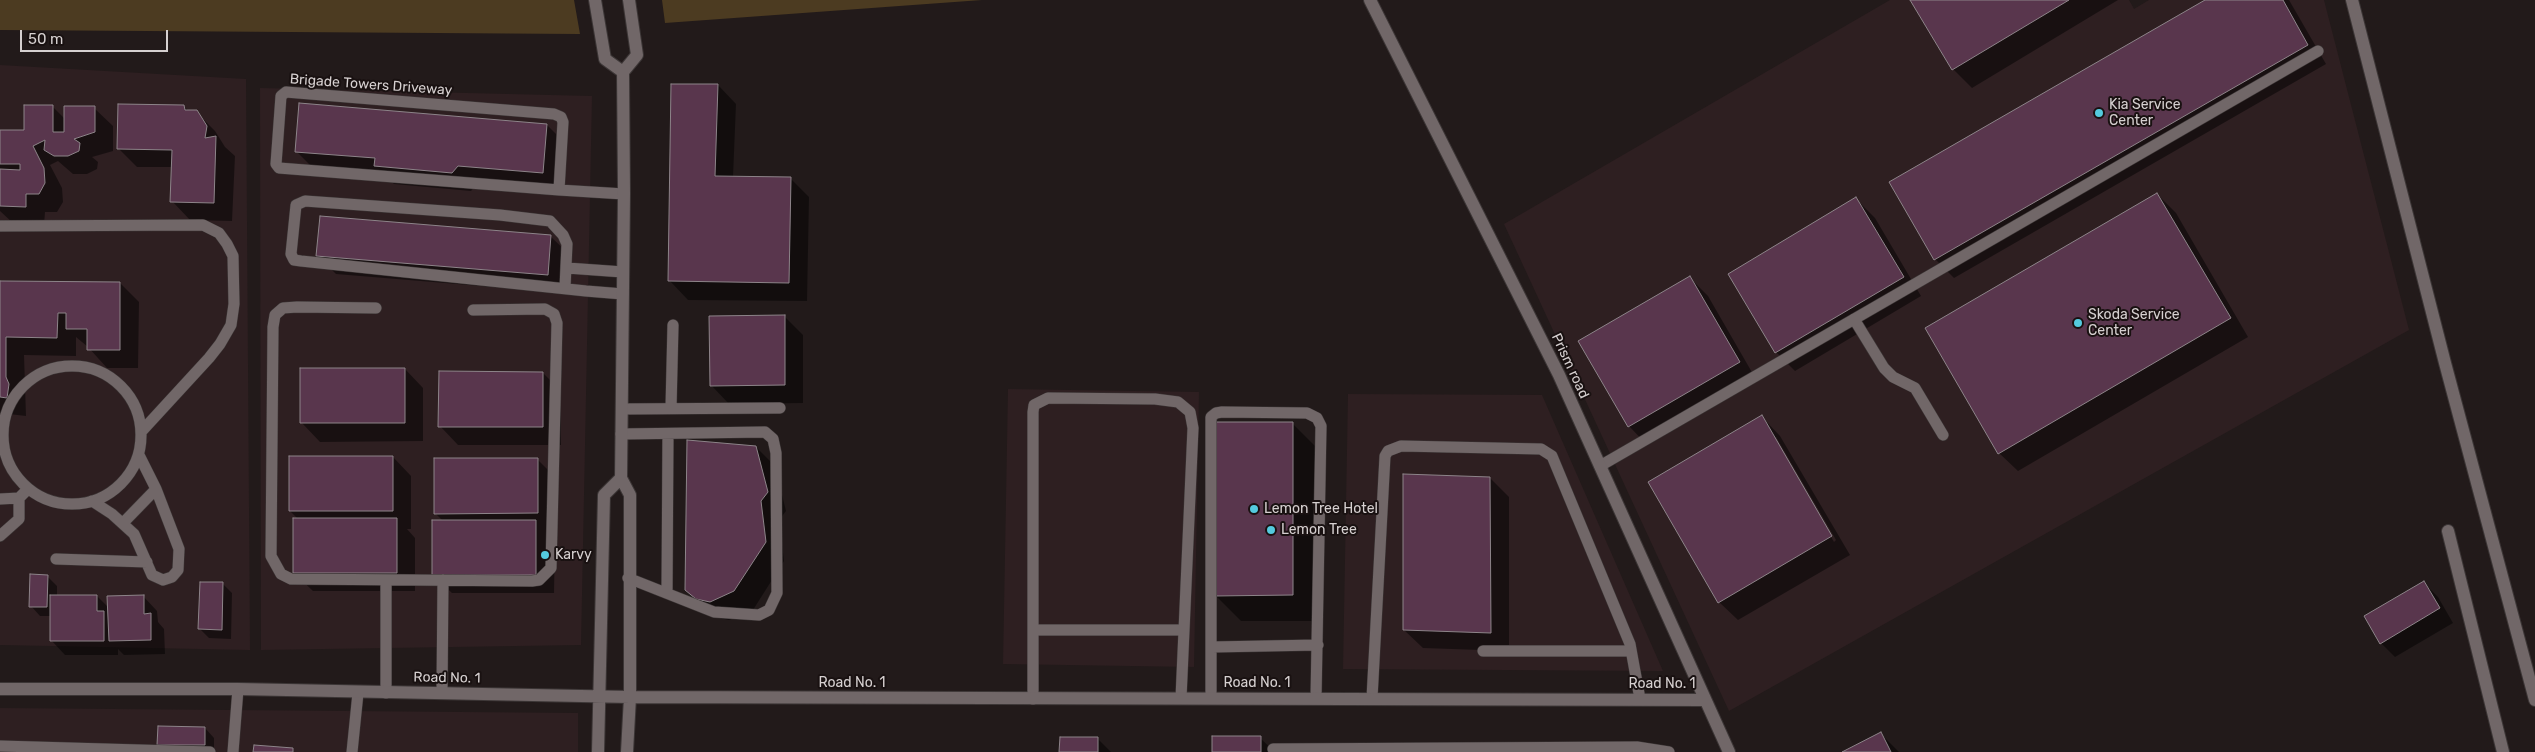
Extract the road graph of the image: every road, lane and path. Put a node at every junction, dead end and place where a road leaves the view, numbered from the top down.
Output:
1 (595, 0) edge
2 (629, 0) edge
3 (1370, 0) edge
4 (2352, 0) edge
5 (2318, 50) dead end
6 (623, 72) junction
7 (559, 190) junction
8 (624, 194) junction
9 (0, 226) edge
10 (567, 268) junction
11 (623, 272) junction
12 (565, 288) junction
13 (623, 294) junction
14 (376, 308) dead end
15 (473, 310) dead end
16 (1854, 318) junction
17 (673, 325) dead end
18 (671, 408) junction
19 (780, 408) dead end
20 (622, 409) junction
21 (141, 432) junction
22 (621, 434) junction
23 (668, 434) junction
24 (1943, 436) dead end
25 (139, 455) junction
26 (1600, 466) junction
27 (621, 478) junction
28 (156, 488) junction
29 (28, 489) junction
30 (19, 498) junction
31 (0, 499) edge
32 (92, 501) junction
33 (122, 523) junction
34 (2448, 532) dead end
35 (0, 536) edge
36 (56, 560) dead end
37 (146, 562) junction
38 (628, 578) junction
39 (386, 580) junction
40 (443, 580) junction
41 (666, 592) junction
42 (1033, 630) junction
43 (1184, 630) junction
44 (1318, 645) junction
45 (1212, 647) junction
46 (1483, 651) dead end
47 (1631, 651) junction
48 (0, 689) edge
49 (238, 689) junction
50 (442, 692) junction
51 (358, 693) junction
52 (386, 693) junction
53 (599, 696) junction
54 (630, 697) junction
55 (1181, 698) junction
56 (1212, 698) junction
57 (1316, 698) junction
58 (1372, 698) junction
59 (1033, 699) junction
60 (1640, 700) junction
61 (1704, 700) junction
62 (2535, 700) edge
63 (0, 746) edge
64 (1273, 750) dead end
65 (116, 751) edge
66 (210, 752) edge
67 (233, 752) edge
68 (352, 752) edge
69 (598, 752) edge
70 (627, 752) edge
71 (1669, 752) edge
72 (1729, 752) edge
73 (2503, 752) edge

1 - 6 street
2 - 6 street
3 - 26 street, Prism road
4 - 62 street
5 - 16 lane
6 - 8 street
7 - 7 lane, Brigade Towers Driveway
7 - 8 lane, Brigade Towers Driveway
8 - 11 street
9 - 21 lane
10 - 11 lane
10 - 12 lane
10 - 12 lane
11 - 13 street
12 - 13 lane
13 - 20 street
14 - 39 lane
15 - 40 lane
16 - 24 lane
16 - 26 lane
17 - 18 lane
18 - 19 lane
18 - 20 lane
20 - 22 street
21 - 25 lane
21 - 29 lane
22 - 23 lane
22 - 27 street
23 - 41 lane
23 - 41 lane
25 - 28 lane
25 - 32 lane
26 - 61 street, Prism road
27 - 38 street
27 - 53 street
28 - 33 lane
28 - 37 lane
29 - 30 lane
29 - 32 lane
30 - 31 lane
30 - 35 lane
32 - 33 lane
33 - 37 lane
34 - 73 street
36 - 37 lane
38 - 41 lane
38 - 54 street
39 - 40 lane
39 - 52 lane
40 - 50 lane
42 - 43 lane
42 - 43 lane
42 - 59 lane
43 - 55 lane
44 - 45 lane
44 - 45 lane
44 - 57 lane
45 - 56 lane
46 - 47 lane
47 - 58 lane
47 - 60 lane
48 - 49 street, Road No. 1
49 - 51 street, Road No. 1
49 - 67 lane
50 - 52 street, Road No. 1
50 - 53 street, Road No. 1
51 - 52 street, Road No. 1
51 - 68 lane
53 - 54 street, Road No. 1
53 - 69 street
54 - 59 street, Road No. 1
54 - 70 street
55 - 56 street, Road No. 1
55 - 59 street, Road No. 1
56 - 57 street, Road No. 1
57 - 58 street, Road No. 1
58 - 60 street, Road No. 1
60 - 61 street, Road No. 1
61 - 72 street, Prism road
63 - 65 lane
64 - 71 lane
65 - 66 lane

